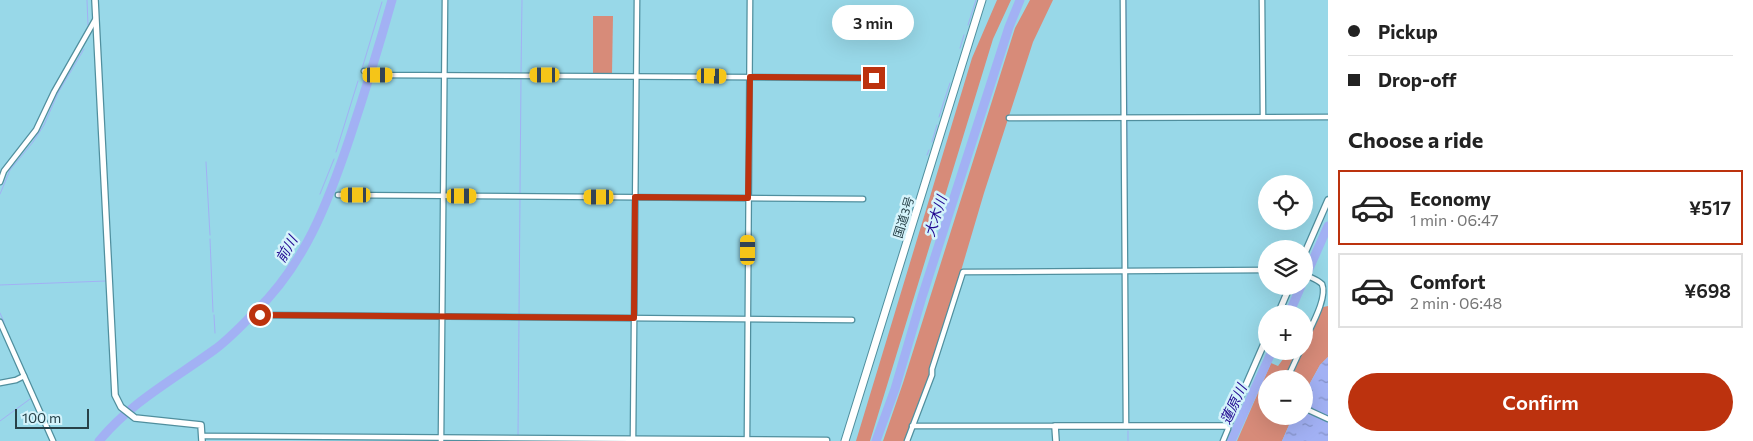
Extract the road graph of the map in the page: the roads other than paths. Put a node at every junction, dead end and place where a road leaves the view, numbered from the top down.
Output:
1 (94, 0) edge
2 (445, 0) edge
3 (637, 0) edge
4 (750, 0) edge
5 (982, 0) edge
6 (1123, 0) edge
7 (1262, 0) edge
8 (96, 20) junction
9 (364, 71) dead end
10 (444, 74) junction
11 (636, 75) junction
12 (750, 77) junction
13 (874, 78) dead end
14 (1263, 116) junction
15 (1328, 116) edge
16 (1009, 118) dead end
17 (1124, 119) junction
18 (0, 182) edge
19 (338, 195) dead end
20 (444, 196) junction
21 (635, 197) junction
22 (748, 198) junction
23 (864, 199) dead end
24 (1328, 200) edge
25 (1310, 240) edge
26 (1258, 270) edge
27 (1124, 272) junction
28 (1313, 279) edge
29 (260, 315) dead end
30 (442, 317) junction
31 (634, 318) junction
32 (748, 319) junction
33 (852, 320) dead end
34 (0, 322) edge
35 (1313, 326) edge
36 (1258, 357) edge
37 (24, 376) junction
38 (0, 383) edge
39 (1313, 412) edge
40 (1328, 419) edge
41 (912, 426) junction
42 (1056, 426) junction
43 (1126, 426) junction
44 (1228, 426) junction
45 (202, 439) edge
46 (441, 439) edge
47 (633, 440) edge
48 (747, 440) edge
49 (827, 440) dead end
50 (52, 441) edge
51 (845, 441) edge
52 (907, 441) edge
53 (1056, 441) edge
54 (1223, 441) edge

1 - 8 street
2 - 10 street
3 - 11 street
4 - 12 street
5 - 51 highway, 国道3号
6 - 17 street
7 - 14 street
8 - 18 street
8 - 45 street
9 - 10 street
10 - 11 street
10 - 20 street
11 - 12 street
11 - 21 street
12 - 13 street
12 - 22 street
14 - 15 street
14 - 17 street
16 - 17 street
17 - 27 street
19 - 20 street
20 - 21 street
20 - 30 street
21 - 22 street
21 - 31 street
22 - 23 street
22 - 32 street
24 - 25 street
26 - 27 street
27 - 41 street
27 - 43 street
28 - 35 street
29 - 30 street
30 - 31 street
30 - 46 street
31 - 32 street
31 - 47 street
32 - 33 street
32 - 48 street
34 - 37 street
36 - 44 street
37 - 38 street
37 - 50 street
39 - 40 street
41 - 42 street
41 - 52 street
42 - 43 street
42 - 53 street
43 - 44 street
44 - 54 street
45 - 46 street
46 - 47 street
47 - 48 street
48 - 49 street

